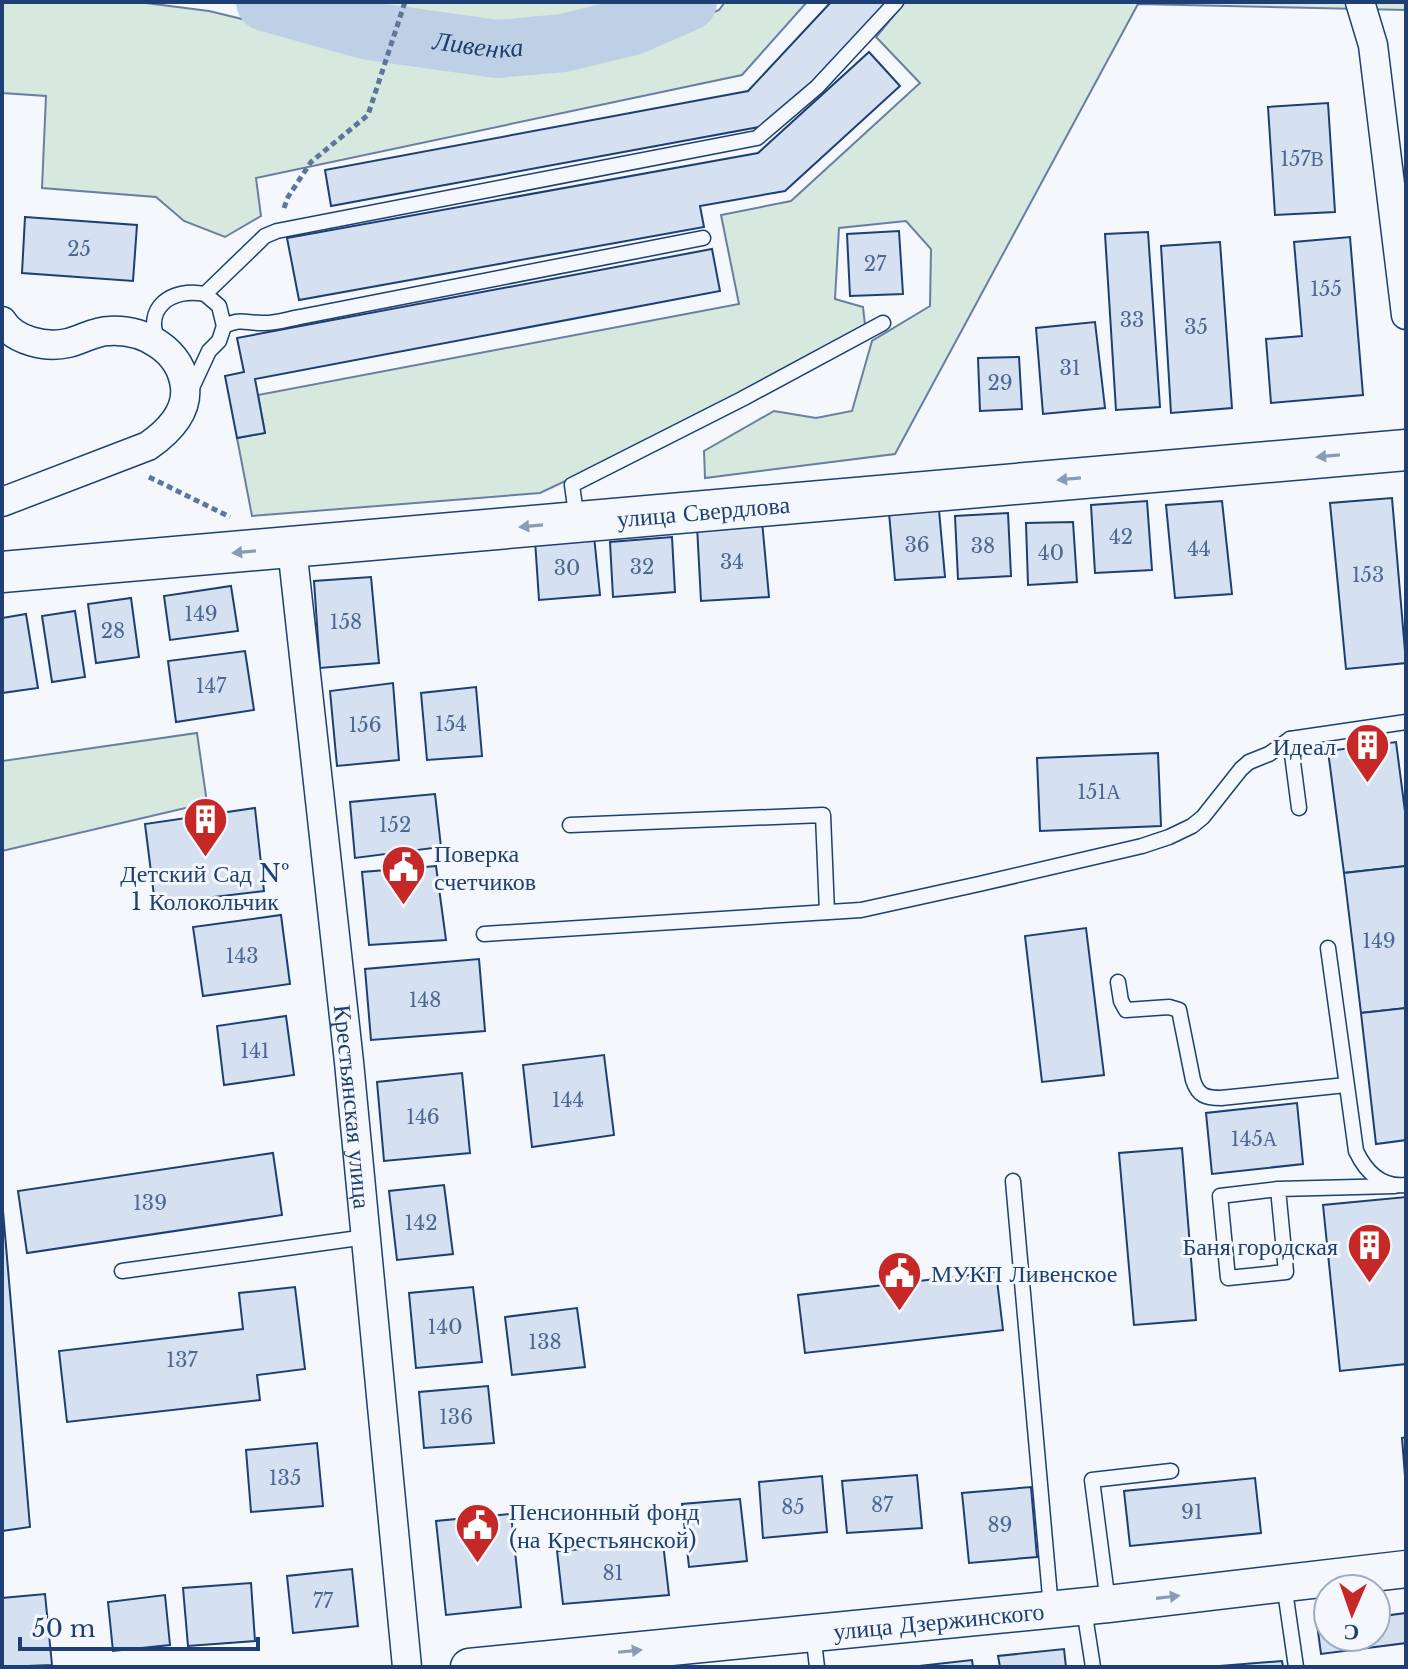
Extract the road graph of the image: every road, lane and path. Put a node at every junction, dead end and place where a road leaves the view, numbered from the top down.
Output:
1 (405, 2) edge
2 (896, 2) edge
3 (1360, 2) edge
4 (1397, 160) edge
5 (277, 231) junction
6 (703, 238) dead end
7 (205, 294) junction
8 (1406, 315) edge
9 (2, 321) edge
10 (883, 323) dead end
11 (224, 326) junction
12 (168, 351) junction
13 (209, 351) junction
14 (179, 416) junction
15 (1406, 450) edge
16 (108, 461) junction
17 (2, 502) edge
18 (238, 521) dead end
19 (577, 522) junction
20 (292, 548) junction
21 (2, 572) edge
22 (1406, 722) edge
23 (1290, 739) junction
24 (1299, 808) dead end
25 (570, 825) dead end
26 (827, 912) junction
27 (484, 934) dead end
28 (1328, 948) dead end
29 (1118, 982) dead end
30 (1346, 1085) junction
31 (1013, 1181) dead end
32 (1400, 1186) edge
33 (1278, 1189) junction
34 (366, 1237) junction
35 (122, 1271) dead end
36 (1171, 1471) dead end
37 (1406, 1569) edge
38 (1284, 1583) junction
39 (1081, 1605) junction
40 (815, 1650) edge
41 (407, 1667) edge
42 (469, 1667) edge
43 (1093, 1667) edge
44 (1296, 1667) edge

1 - 5 path
2 - 5 lane
3 - 4 street
4 - 8 street
5 - 7 lane
6 - 11 lane
7 - 11 lane
7 - 12 lane
9 - 12 street
10 - 19 lane
11 - 13 lane
12 - 13 lane
12 - 14 street
13 - 14 lane
14 - 16 street
15 -> 19 main road, улица Свердлова
16 - 17 street
16 - 18 path
19 -> 20 main road, улица Свердлова
20 -> 21 main road, улица Свердлова
20 - 34 street, Крестьянская улица
22 - 23 lane
23 - 24 lane
23 - 26 lane
25 - 26 lane
26 - 27 lane
28 - 30 lane
29 - 30 lane
30 - 32 lane
31 - 39 lane
32 - 33 lane
33 - 33 lane
34 - 35 lane
34 - 41 street, Крестьянская улица
36 - 39 lane
37 - 38 street, улица Дзержинского
39 -> 38 street, улица Дзержинского
38 - 44 lane
39 - 40 street, улица Дзержинского
39 - 43 lane
42 -> 40 street, улица Дзержинского

